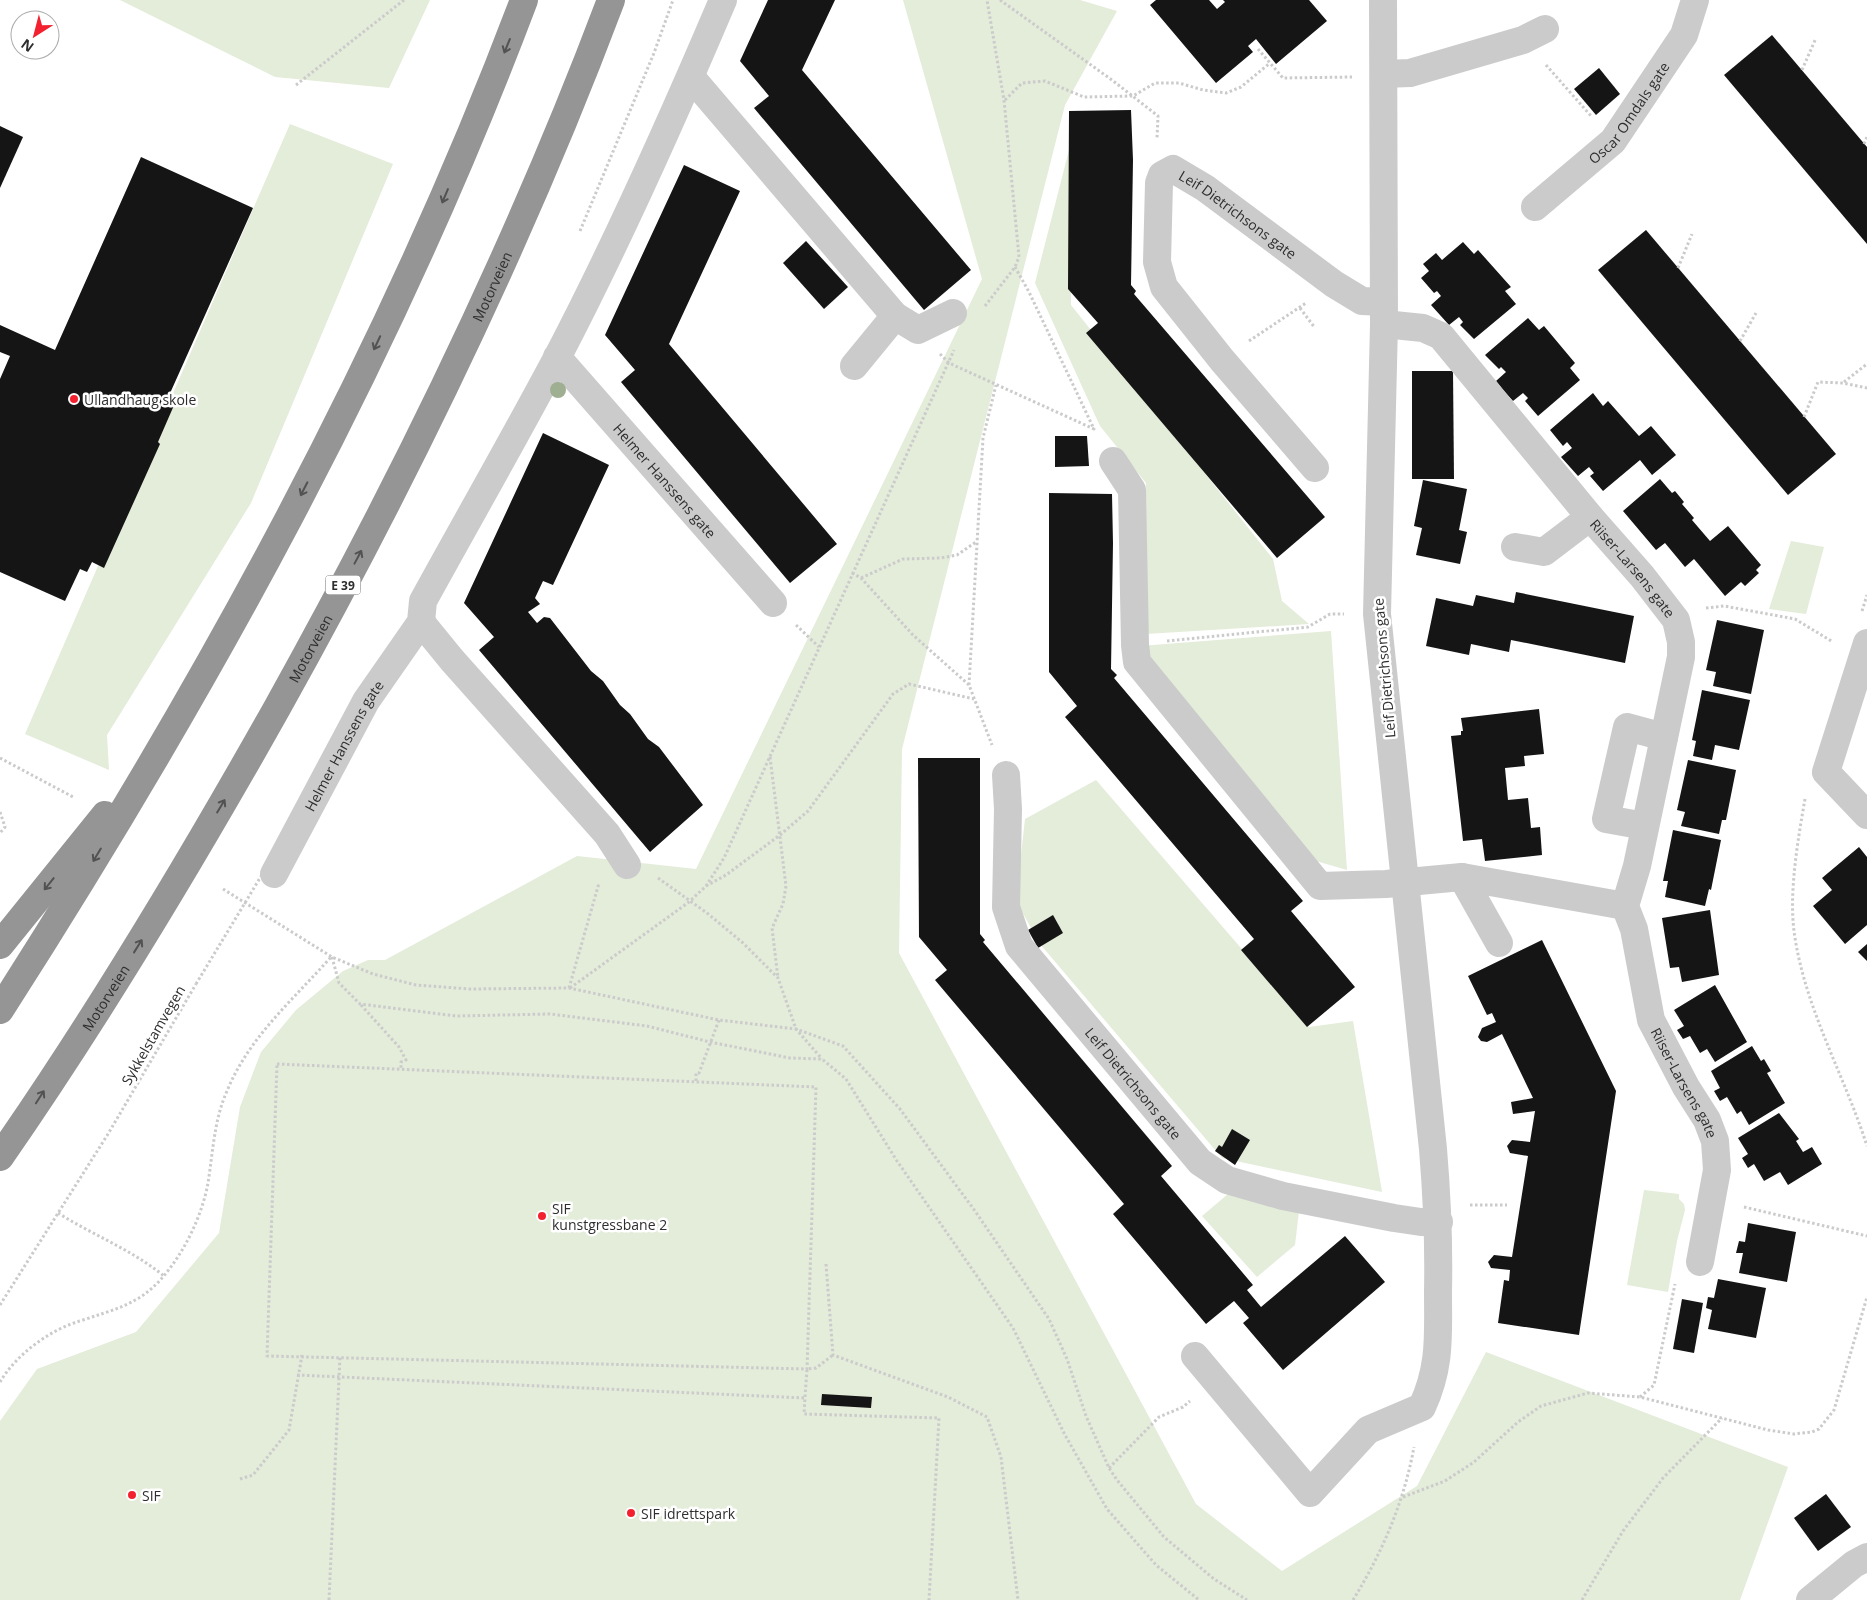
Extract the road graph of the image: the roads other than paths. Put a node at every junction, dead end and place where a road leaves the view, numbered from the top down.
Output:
1 (524, 0) edge
2 (610, 0) edge
3 (723, 0) edge
4 (1383, 0) edge
5 (1695, 0) edge
6 (1534, 34) road end
7 (1384, 74) junction
8 (691, 77) junction
9 (1535, 207) dead end
10 (953, 313) dead end
11 (1384, 313) junction
12 (895, 316) junction
13 (557, 357) junction
14 (854, 366) dead end
15 (1113, 461) dead end
16 (1316, 468) dead end
17 (1590, 517) junction
18 (1515, 547) dead end
19 (773, 603) dead end
20 (421, 622) junction
21 (1864, 651) edge
22 (1664, 737) junction
23 (168, 738) junction
24 (1006, 775) road end
25 (1867, 815) edge
26 (1645, 826) junction
27 (627, 865) road end
28 (270, 871) road end
29 (1462, 877) junction
30 (1407, 882) junction
31 (1625, 906) junction
32 (1499, 943) dead end
33 (0, 945) edge
34 (0, 1010) edge
35 (0, 1157) edge
36 (1439, 1222) junction
37 (1700, 1262) dead end
38 (1195, 1356) dead end
39 (1867, 1556) edge
40 (1810, 1600) edge

1 -> 23 highway
35 -> 2 highway, Motorveien / E 39
3 - 8 street, Helmer Hanssens gate
4 - 7 street, Leif Dietrichsons gate
5 - 9 street, Oscar Omdals gate
6 - 7 street
7 - 11 street, Leif Dietrichsons gate
8 - 12 street
8 - 13 street, Helmer Hanssens gate
10 - 12 street
11 - 16 street, Leif Dietrichsons gate
11 - 17 street, Riiser-Larsens gate
11 - 30 street, Leif Dietrichsons gate
12 - 14 street
13 - 19 street, Helmer Hanssens gate
13 - 20 street, Helmer Hanssens gate
15 - 30 street
17 - 18 street
17 - 22 street, Riiser-Larsens gate
20 - 27 street
20 - 28 street, Helmer Hanssens gate
21 - 25 street
22 - 26 street, Riiser-Larsens gate
22 - 26 street
23 -> 33 highway
23 -> 34 highway
24 - 36 street, Leif Dietrichsons gate
26 - 31 street, Riiser-Larsens gate
29 - 30 street
29 - 31 street
29 - 32 street
30 - 36 street, Leif Dietrichsons gate
31 - 37 street, Riiser-Larsens gate
36 - 38 street, Leif Dietrichsons gate
39 - 40 street

